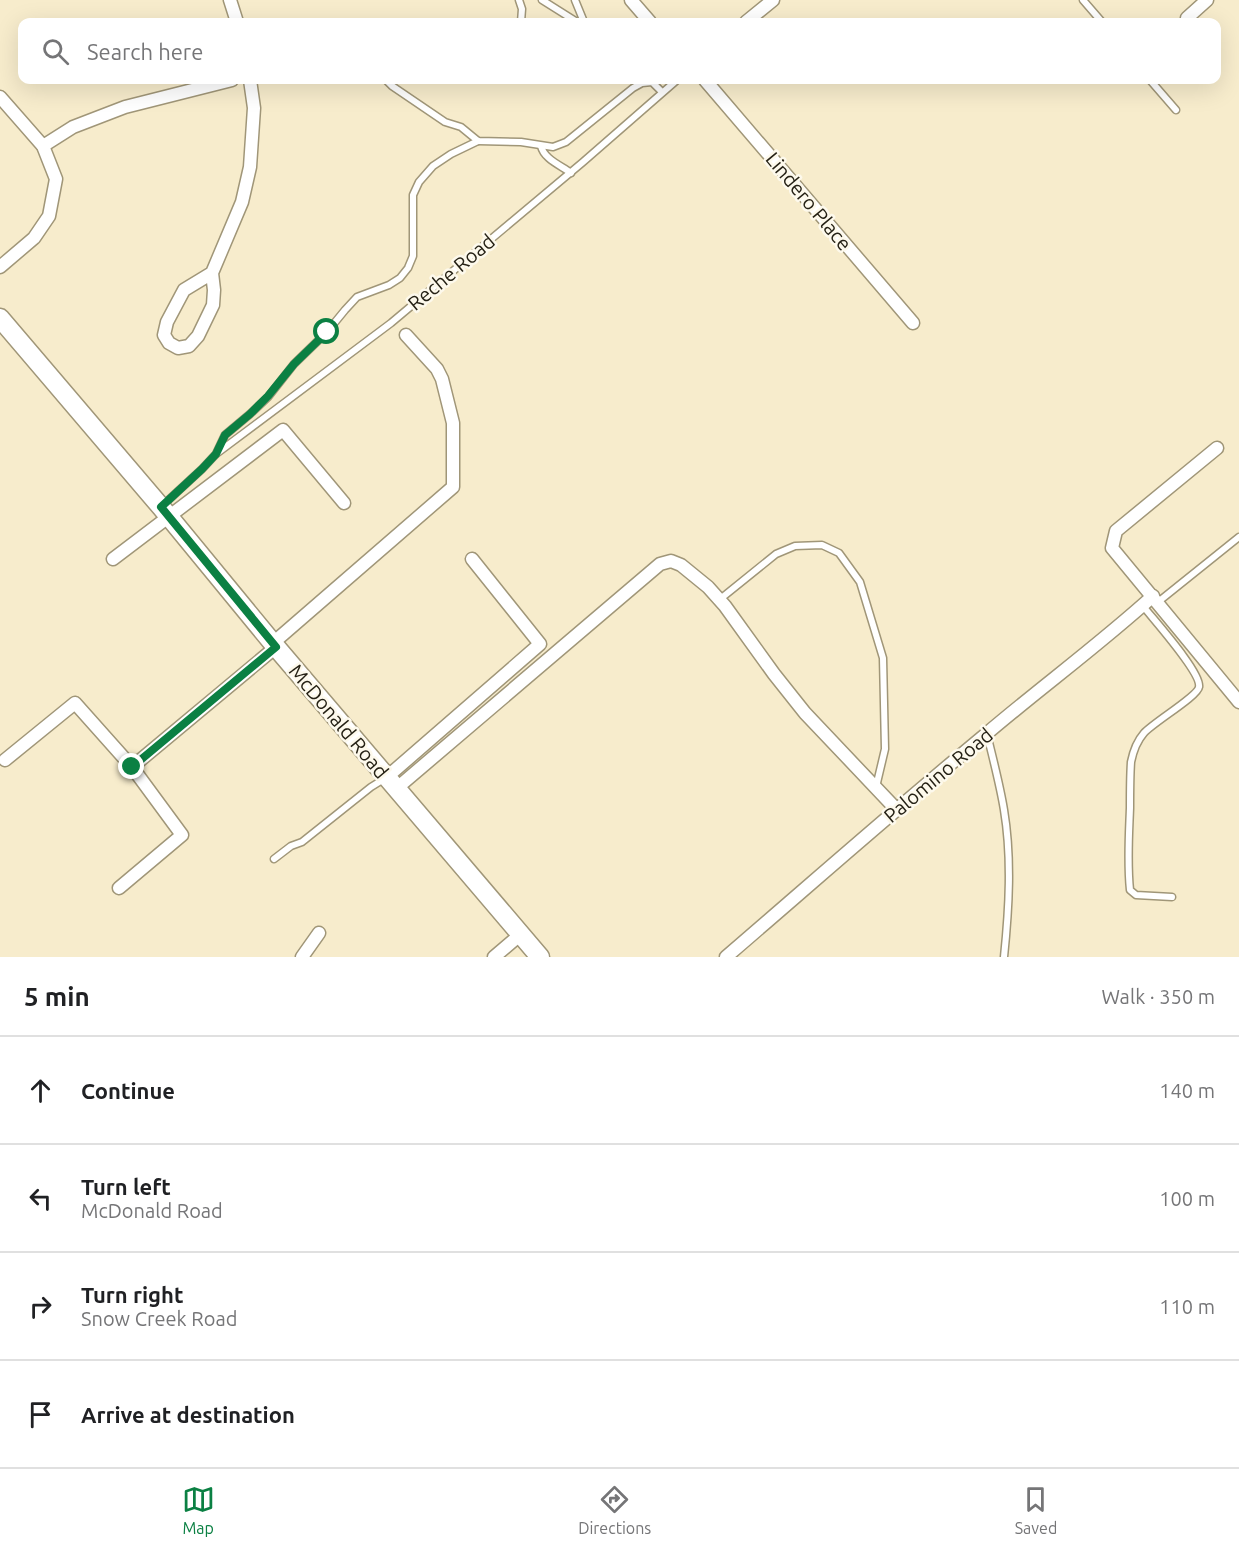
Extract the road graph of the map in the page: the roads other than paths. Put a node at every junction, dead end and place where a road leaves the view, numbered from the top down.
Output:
1 (230, 0) edge
2 (519, 0) edge
3 (542, 0) edge
4 (575, 0) edge
5 (631, 0) edge
6 (773, 0) edge
7 (1083, 0) edge
8 (1207, 0) edge
9 (236, 18) edge
10 (521, 18) edge
11 (571, 18) edge
12 (582, 18) edge
13 (647, 18) edge
14 (751, 18) edge
15 (1099, 18) edge
16 (1187, 18) dead end
17 (216, 84) edge
18 (251, 84) edge
19 (390, 84) edge
20 (640, 84) edge
21 (654, 84) edge
22 (672, 84) edge
23 (708, 84) edge
24 (1153, 84) edge
25 (662, 92) junction
26 (0, 97) edge
27 (1176, 110) dead end
28 (478, 141) junction
29 (43, 146) junction
30 (541, 146) junction
31 (571, 172) junction
32 (0, 267) edge
33 (212, 273) junction
34 (2, 323) edge
35 (913, 323) dead end
36 (406, 335) dead end
37 (1217, 448) dead end
38 (216, 454) junction
39 (344, 503) dead end
40 (165, 512) junction
41 (1239, 537) edge
42 (113, 559) dead end
43 (472, 560) dead end
44 (1155, 599) junction
45 (719, 600) junction
46 (1143, 606) junction
47 (275, 645) junction
48 (1239, 702) edge
49 (986, 733) junction
50 (4, 760) dead end
51 (132, 767) junction
52 (392, 783) junction
53 (875, 787) junction
54 (896, 809) junction
55 (274, 859) dead end
56 (120, 888) dead end
57 (1172, 897) dead end
58 (319, 933) dead end
59 (521, 934) junction
60 (302, 957) edge
61 (494, 957) edge
62 (540, 957) edge
63 (726, 957) edge
64 (1004, 957) edge

1 - 9 street
2 - 10 lane
3 - 11 lane
4 - 12 lane
5 - 13 street
6 - 14 street
7 - 15 lane
8 - 16 street
17 - 29 street
18 - 33 street
19 - 28 lane
20 - 30 lane
21 - 25 lane
22 - 25 lane, Reche Road
23 - 35 street, Lindero Place
24 - 27 lane
25 - 31 lane, Reche Road
26 - 29 street
28 - 30 lane
28 - 38 lane
29 - 32 street
30 - 31 lane
31 - 38 lane, Reche Road
33 - 33 street
34 - 40 street, McDonald Road
36 - 47 street
37 - 44 street
38 - 40 lane
39 - 40 street
40 - 42 street
40 - 47 street, McDonald Road
41 - 44 lane, Palomino Road
43 - 52 street
44 - 46 street, Palomino Road
44 - 48 street
45 - 52 street
45 - 53 street
45 - 53 lane
46 - 49 street, Palomino Road
46 - 57 lane
47 - 51 street
47 - 52 street, McDonald Road
49 - 54 street, Palomino Road
49 - 64 lane
50 - 51 street
51 - 56 street
52 - 55 lane
52 - 59 street, McDonald Road
53 - 54 street
54 - 63 street, Palomino Road
58 - 60 street
59 - 61 street
59 - 62 street, McDonald Road

